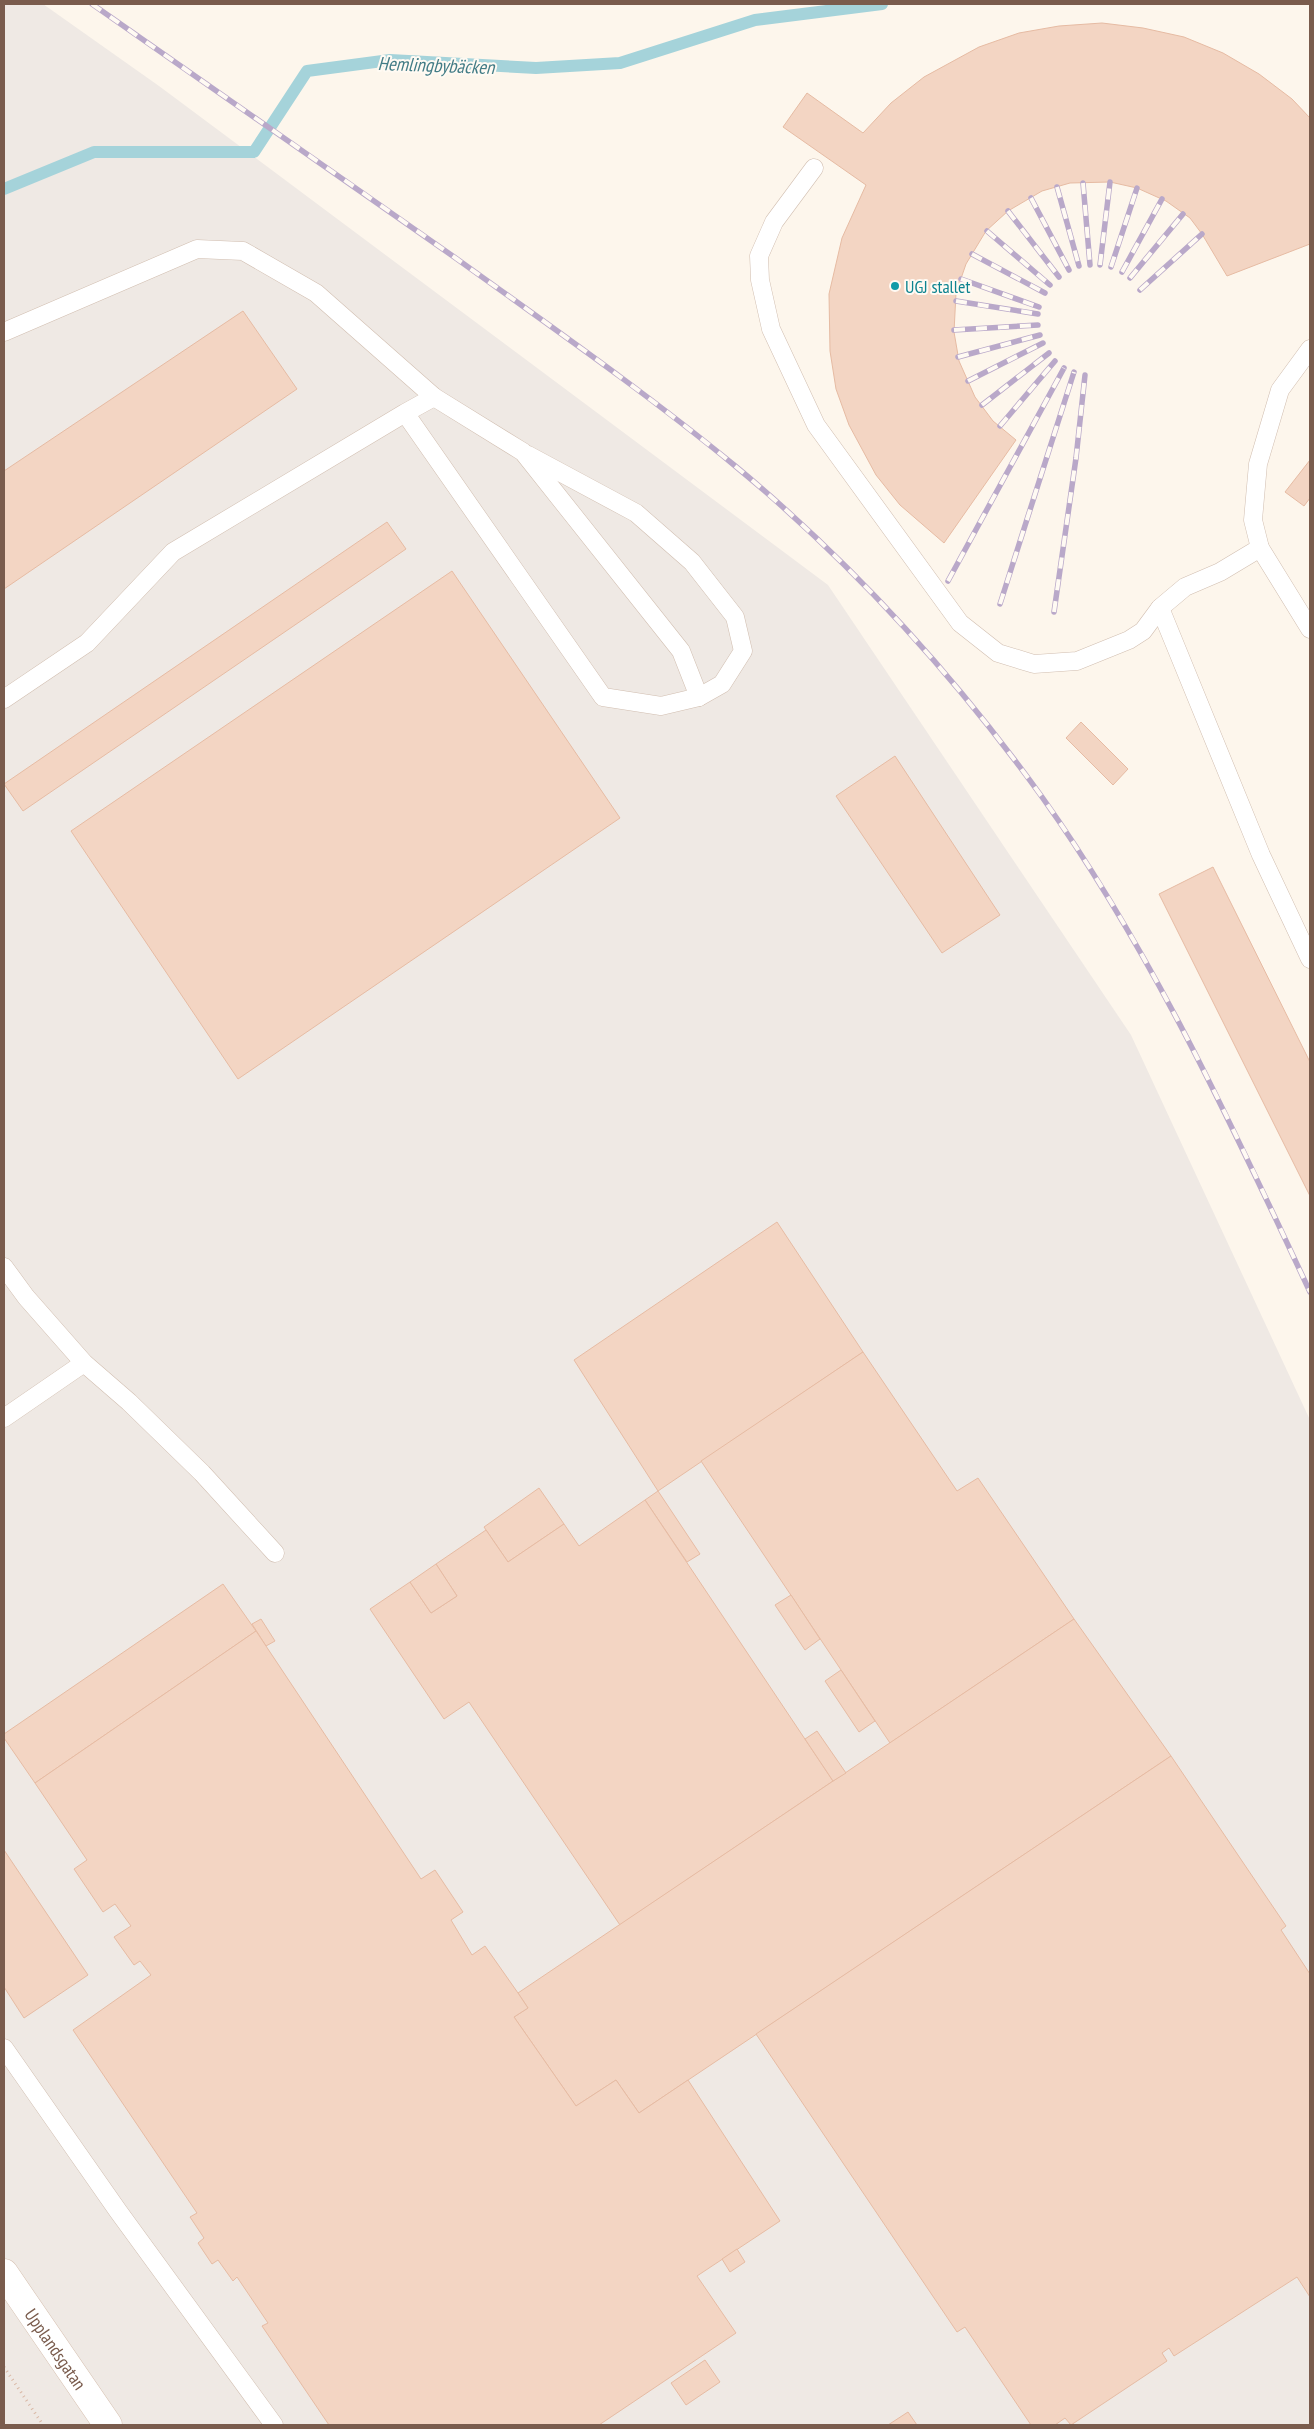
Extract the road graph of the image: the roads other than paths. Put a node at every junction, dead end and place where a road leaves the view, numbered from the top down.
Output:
1 (814, 168) dead end
2 (4, 332) edge
3 (1310, 349) edge
4 (434, 397) junction
5 (405, 413) junction
6 (523, 452) junction
7 (1260, 548) junction
8 (1160, 608) junction
9 (1310, 629) edge
10 (698, 697) junction
11 (4, 700) edge
12 (1310, 959) edge
13 (4, 1267) edge
14 (84, 1363) junction
15 (4, 1418) edge
16 (275, 1553) dead end
17 (4, 2048) edge
18 (4, 2273) edge
19 (108, 2425) edge
20 (274, 2425) edge

1 - 8 lane
2 - 4 lane
3 - 7 lane
4 - 5 lane
4 - 6 lane
5 - 10 lane
5 - 11 lane
6 - 10 lane
6 - 10 lane
7 - 8 lane
7 - 9 lane
8 - 12 lane
13 - 14 lane
14 - 15 lane
14 - 16 lane
17 - 20 lane
18 - 19 main road, Upplandsgatan

